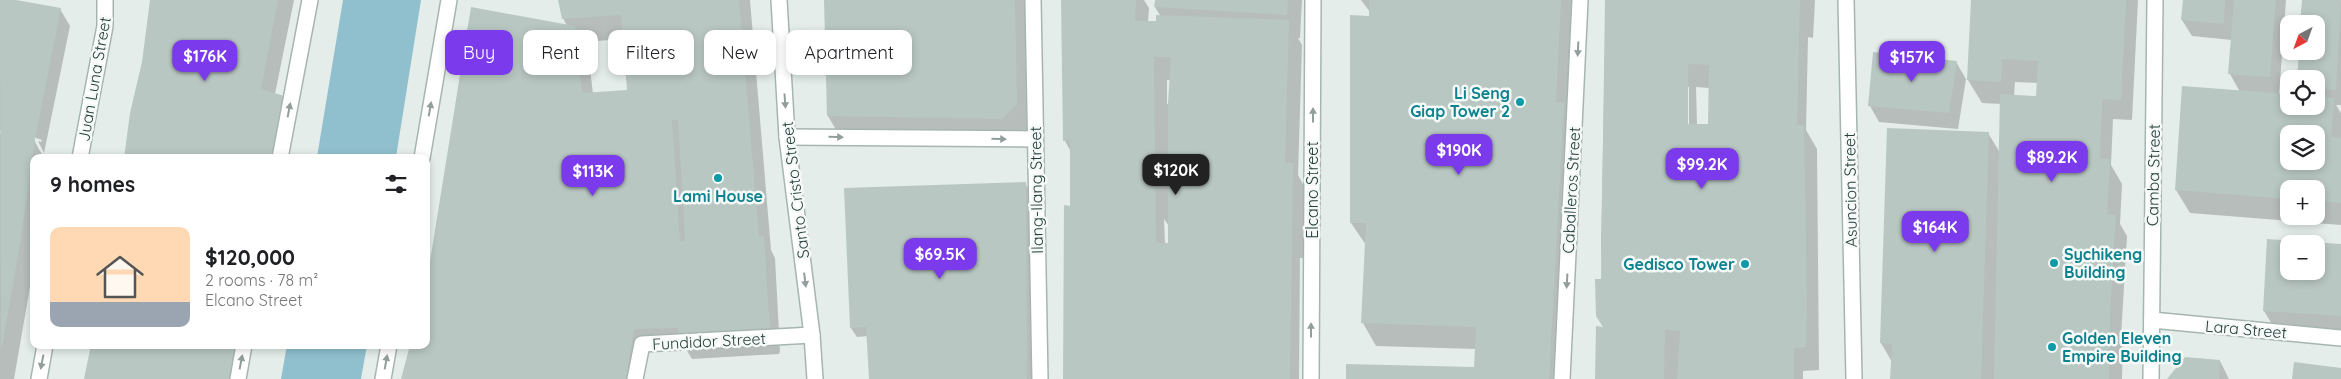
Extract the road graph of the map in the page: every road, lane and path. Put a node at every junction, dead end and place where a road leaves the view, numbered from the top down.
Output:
1 (104, 0) edge
2 (310, 0) edge
3 (449, 0) edge
4 (779, 0) edge
5 (1033, 0) edge
6 (1314, 0) edge
7 (1580, 0) edge
8 (1846, 0) edge
9 (2155, 0) edge
10 (788, 136) junction
11 (1035, 139) junction
12 (81, 154) edge
13 (281, 154) edge
14 (423, 154) edge
15 (2152, 320) junction
16 (812, 336) junction
17 (2341, 338) edge
18 (44, 349) edge
19 (243, 349) edge
20 (388, 349) edge
21 (39, 379) edge
22 (238, 379) edge
23 (383, 379) edge
24 (635, 379) edge
25 (815, 379) edge
26 (1040, 379) edge
27 (1311, 379) edge
28 (1562, 379) edge
29 (1854, 379) edge
30 (2151, 379) edge

1 - 12 street, Juan Luna Street
13 -> 2 street
14 -> 3 street
4 -> 10 street, Santo Cristo Street
5 - 11 street, Ilang-Ilang Street
27 -> 6 street, Elcano Street
7 -> 28 street, Caballeros Street
8 - 29 street, Asuncion Street
9 - 15 street, Camba Street
10 -> 11 street
10 -> 16 street, Santo Cristo Street
11 - 26 street, Ilang-Ilang Street
15 - 17 street, Lara Street
15 - 30 street, Camba Street
16 - 24 street, Fundidor Street
16 - 25 street, Santo Cristo Street
18 -> 21 street
22 -> 19 street
23 -> 20 street

